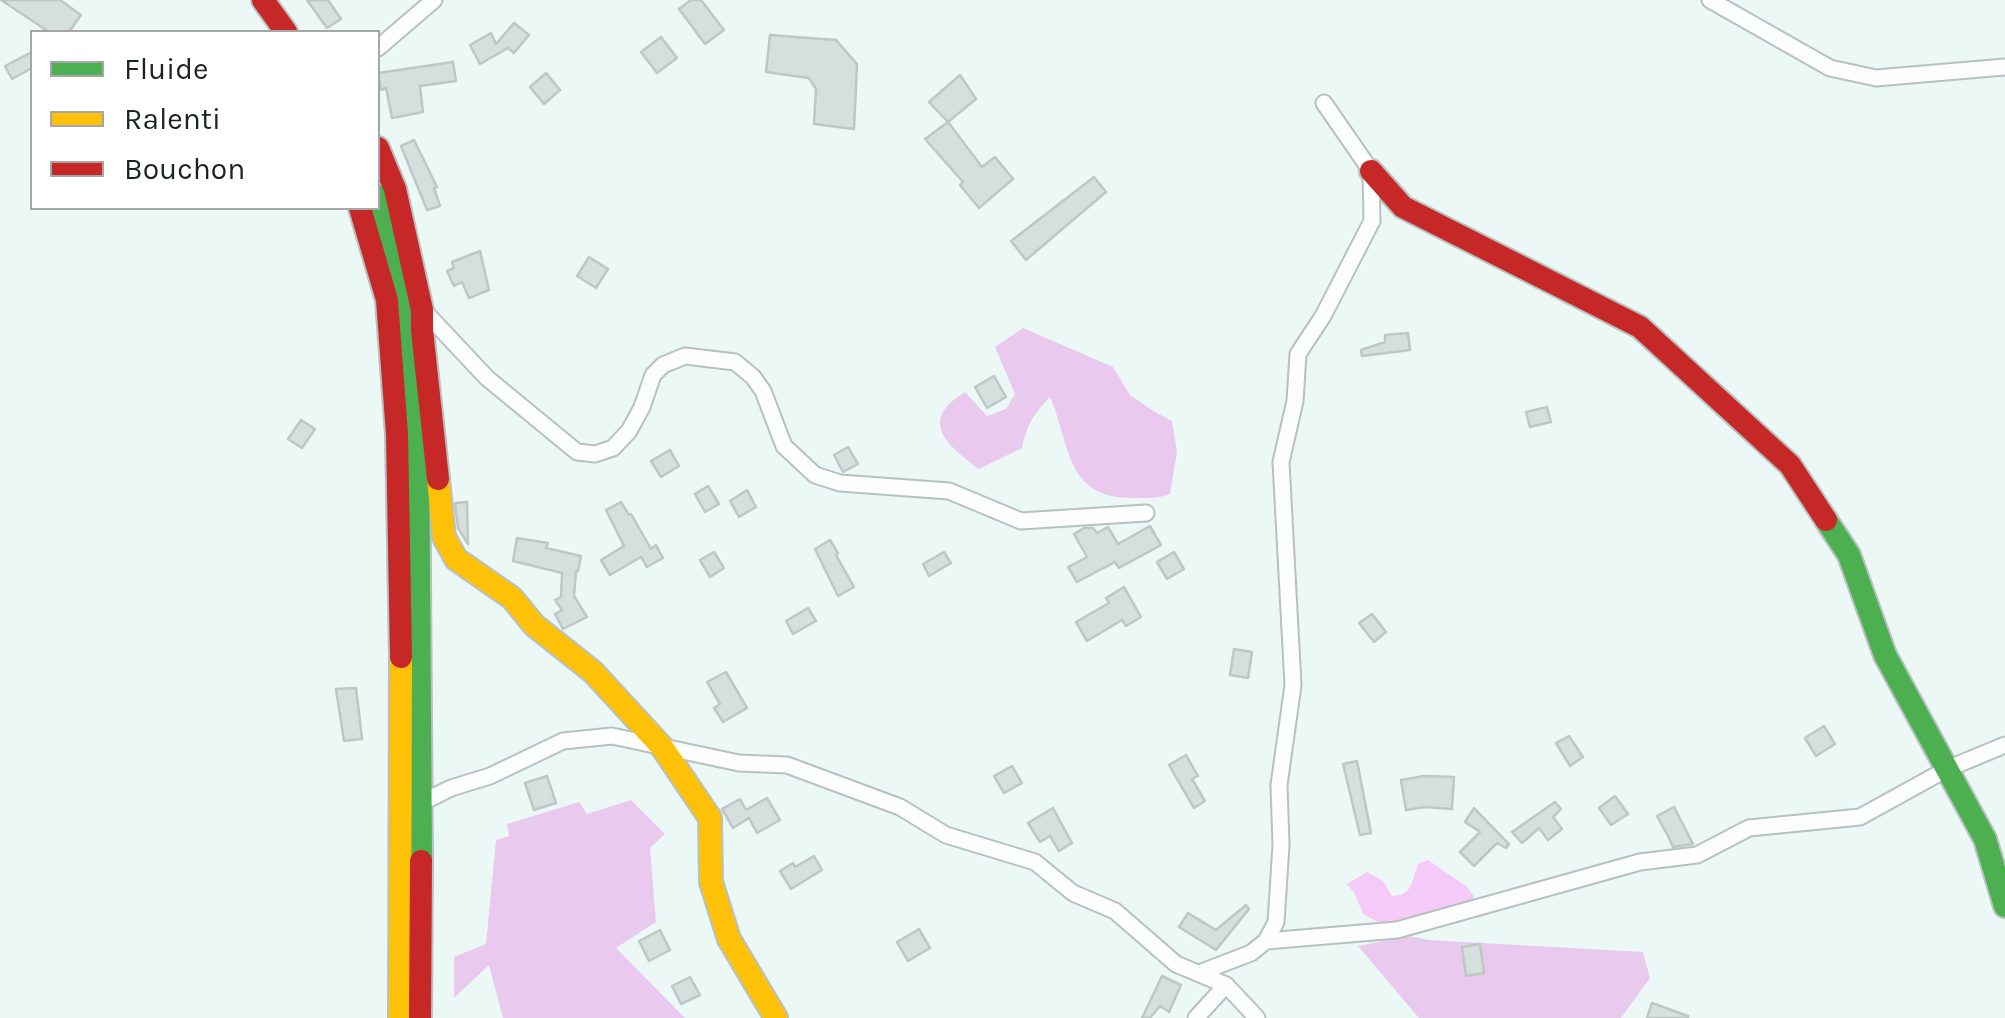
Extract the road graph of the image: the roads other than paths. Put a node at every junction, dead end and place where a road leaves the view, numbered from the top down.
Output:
1 (263, 0) edge
2 (282, 0) edge
3 (434, 0) edge
4 (1710, 0) edge
5 (285, 30) edge
6 (303, 30) edge
7 (380, 46) edge
8 (2005, 67) edge
9 (1324, 104) dead end
10 (380, 153) edge
11 (1372, 171) junction
12 (380, 202) edge
13 (361, 210) edge
14 (416, 308) junction
15 (1146, 513) dead end
16 (2005, 745) edge
17 (662, 747) junction
18 (1947, 769) junction
19 (422, 802) junction
20 (2005, 906) edge
21 (1266, 941) junction
22 (1198, 974) junction
23 (1226, 986) junction
24 (400, 1018) edge
25 (420, 1018) edge
26 (776, 1018) edge
27 (1196, 1018) edge
28 (1256, 1018) edge

1 - 5 street
2 - 6 street
3 - 7 street
4 - 8 street
9 - 11 street
10 - 14 street
11 - 18 street
11 - 21 street
12 - 14 street
13 - 24 street
14 - 15 street
14 - 17 street
14 - 19 street
16 - 18 street
17 - 19 street
17 - 22 street
17 - 26 street
18 - 20 street
18 - 21 street
19 - 25 street
21 - 22 street
22 - 23 street
23 - 27 street
23 - 28 street

